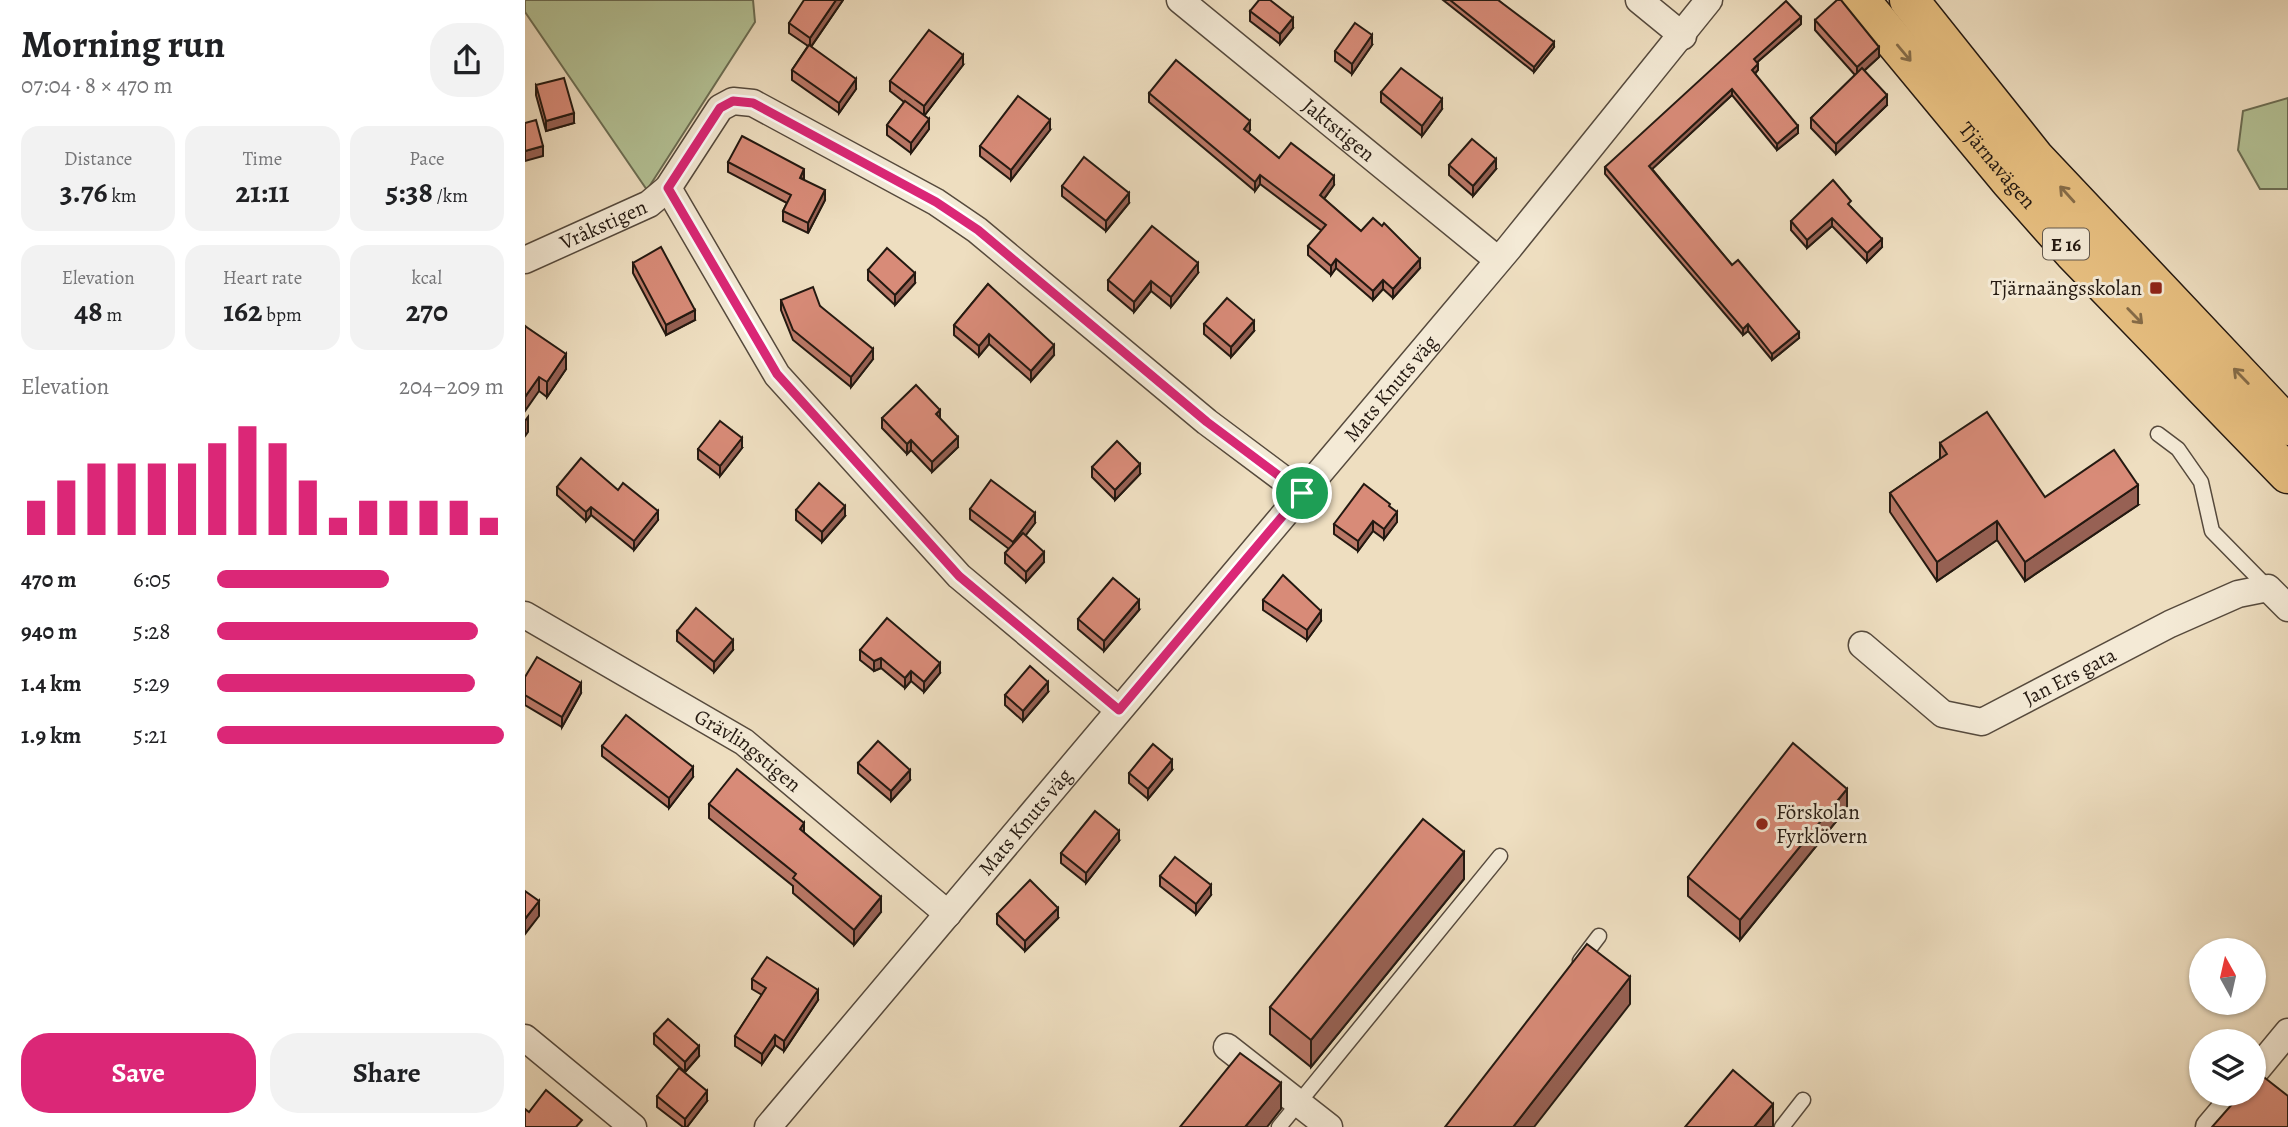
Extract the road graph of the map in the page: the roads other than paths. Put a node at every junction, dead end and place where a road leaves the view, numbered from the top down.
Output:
1 (1180, 0) edge
2 (1639, 0) edge
3 (1709, 0) edge
4 (1860, 0) edge
5 (1909, 0) edge
6 (1683, 36) junction
7 (668, 188) junction
8 (525, 260) edge
9 (1497, 260) junction
10 (2288, 426) edge
11 (2158, 434) dead end
12 (2288, 474) edge
13 (1302, 493) junction
14 (2268, 588) junction
15 (2288, 608) edge
16 (525, 615) edge
17 (1862, 645) dead end
18 (1119, 710) junction
19 (1500, 856) dead end
20 (949, 914) junction
21 (1599, 936) dead end
22 (1574, 968) edge
23 (2288, 1032) edge
24 (525, 1038) edge
25 (1227, 1048) dead end
26 (2266, 1059) edge
27 (1803, 1100) dead end
28 (1298, 1103) junction
29 (2227, 1106) edge
30 (633, 1127) edge
31 (768, 1127) edge
32 (1279, 1127) edge
33 (1329, 1127) edge
34 (1782, 1127) edge
35 (2209, 1127) edge

1 - 9 street, Jaktstigen
2 - 6 street
3 - 6 street, Mats Knuts väg
4 -> 12 highway, Tjärnavägen / E 16
10 -> 5 highway, Tjärnavägen / E 16
6 - 9 street, Mats Knuts väg
7 - 8 street, Vråkstigen
7 - 13 street, Vråkstigen
7 - 18 street
9 - 13 street, Mats Knuts väg
11 - 14 lane
13 - 18 street, Mats Knuts väg
14 - 15 street
14 - 17 street, Jan Ers gata
16 - 20 street, Grävlingstigen
18 - 20 street, Mats Knuts väg
19 - 28 lane
20 - 31 street, Mats Knuts väg
21 - 22 lane
23 - 26 street
24 - 30 street
25 - 28 street
27 - 34 lane
28 - 32 lane
28 - 33 street
29 - 35 street

